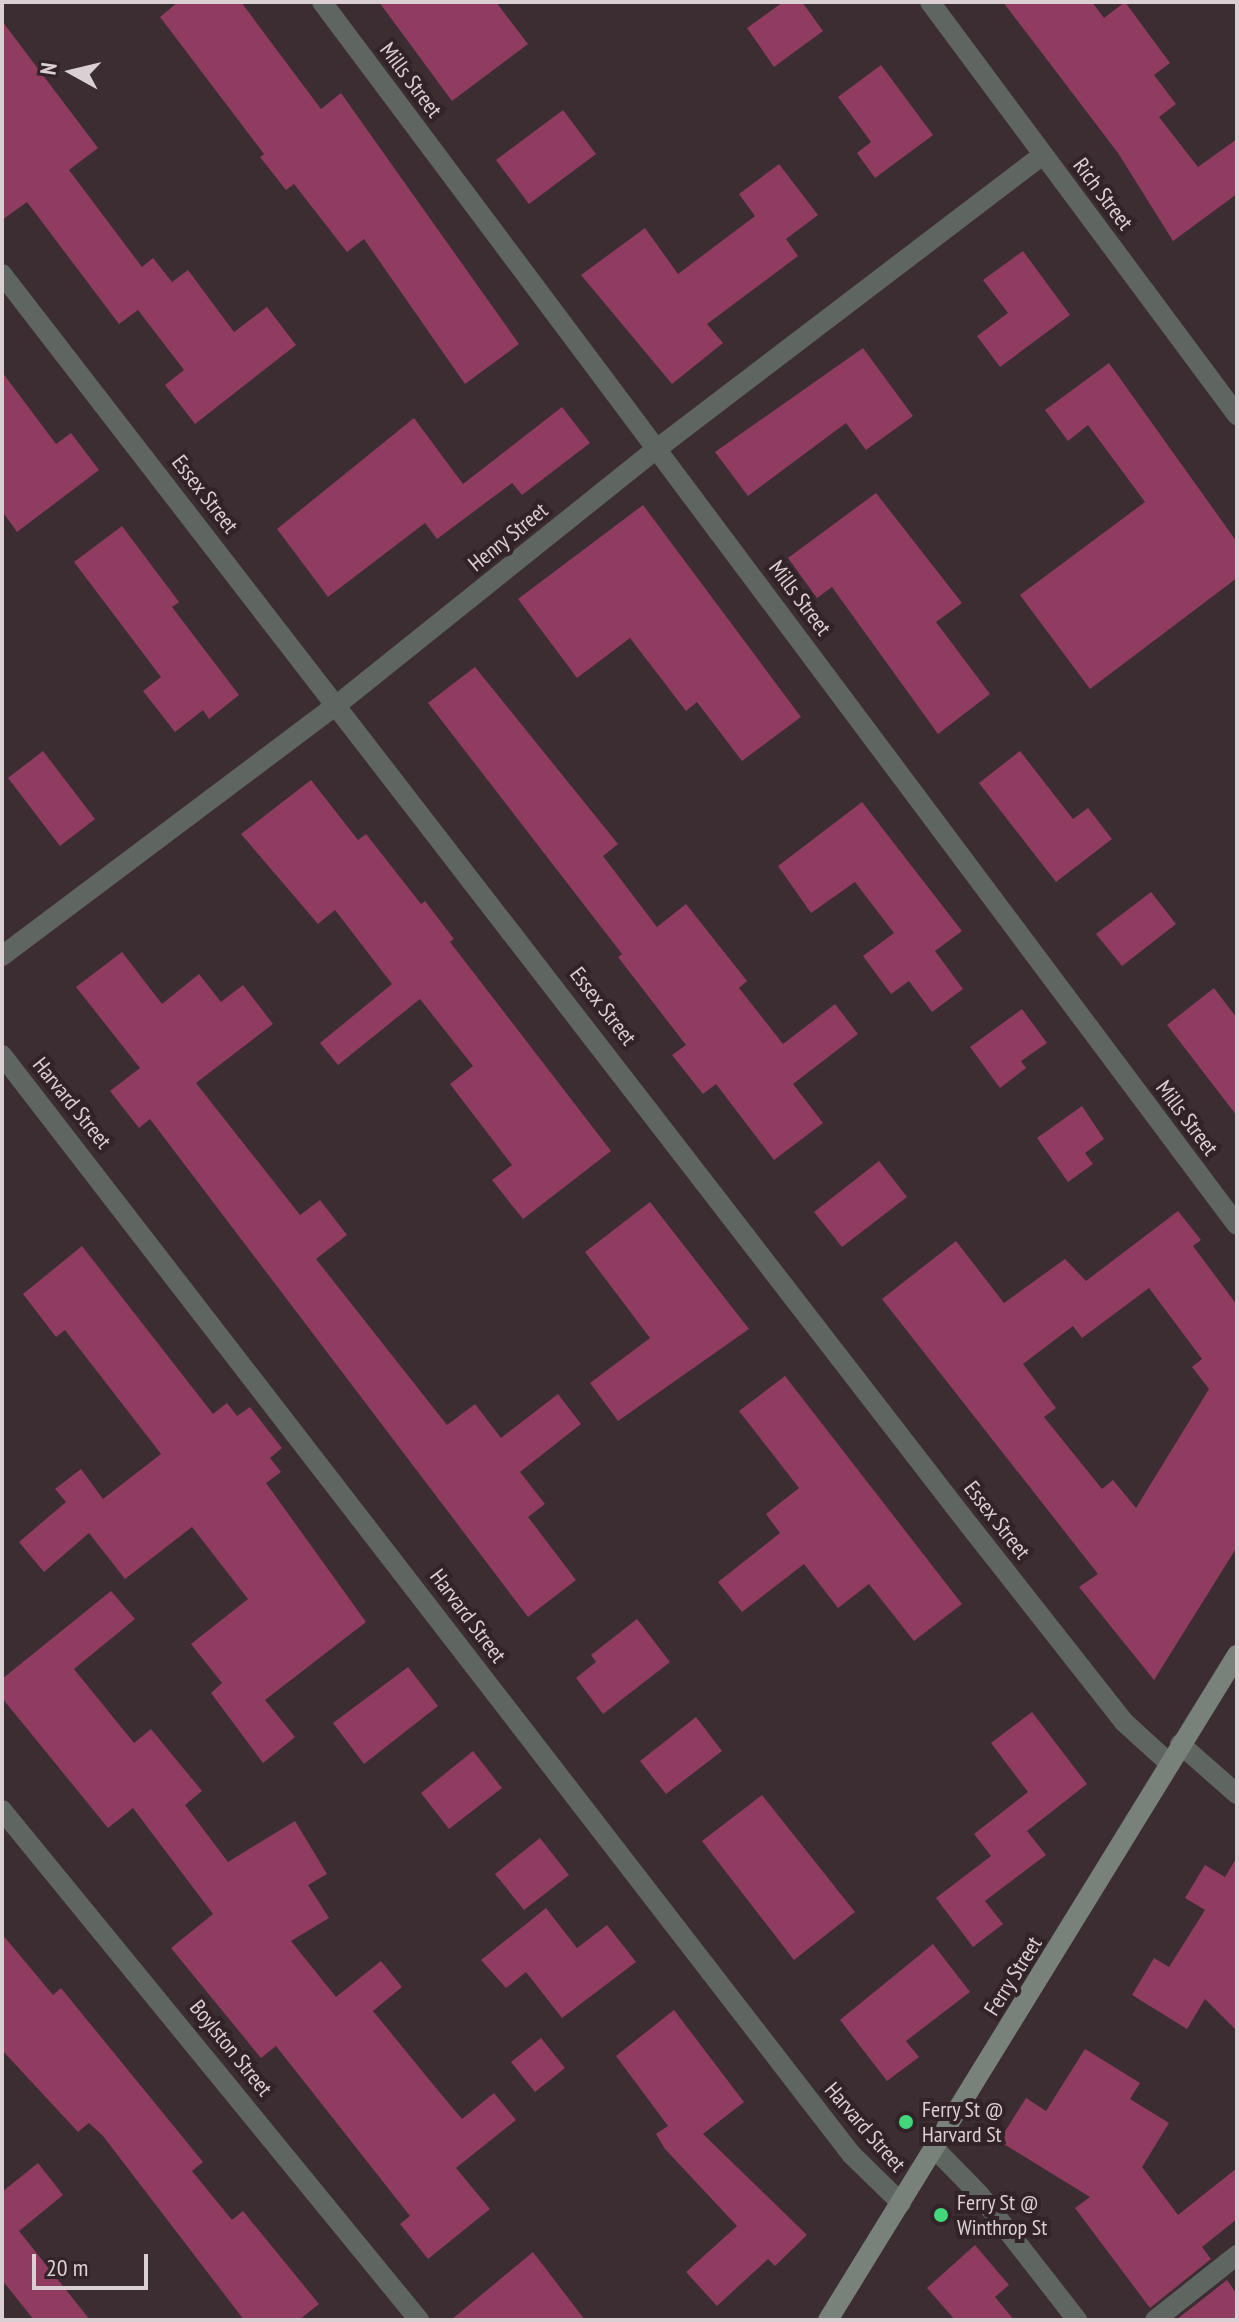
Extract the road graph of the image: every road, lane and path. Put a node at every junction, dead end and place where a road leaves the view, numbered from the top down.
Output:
1 (322, 2) edge
2 (930, 2) edge
3 (1043, 155) junction
4 (2, 274) edge
5 (1237, 415) edge
6 (658, 448) junction
7 (338, 704) junction
8 (2, 956) edge
9 (2, 1055) edge
10 (1237, 1225) edge
11 (1237, 1655) edge
12 (1180, 1744) junction
13 (1169, 1763) junction
14 (1237, 1794) edge
15 (2, 1810) edge
16 (934, 2148) junction
17 (901, 2203) junction
18 (1237, 2255) edge
19 (419, 2320) edge
20 (828, 2320) edge
21 (1077, 2320) edge
22 (1155, 2320) edge

1 - 6 street, Mills Street
2 - 3 street, Rich Street
3 - 5 street, Rich Street
3 - 6 street, Henry Street
4 - 7 street, Essex Street
6 - 7 street, Henry Street
6 - 10 street, Mills Street
7 - 8 street, Henry Street
7 - 13 street, Essex Street
9 - 17 street, Harvard Street
11 - 12 main road, Ferry Street
12 - 13 main road, Ferry Street
12 - 14 street
13 - 16 main road, Ferry Street
15 - 19 street, Boylston Street
16 - 17 main road, Ferry Street
16 - 21 street
17 - 20 main road, Ferry Street
18 - 22 street

